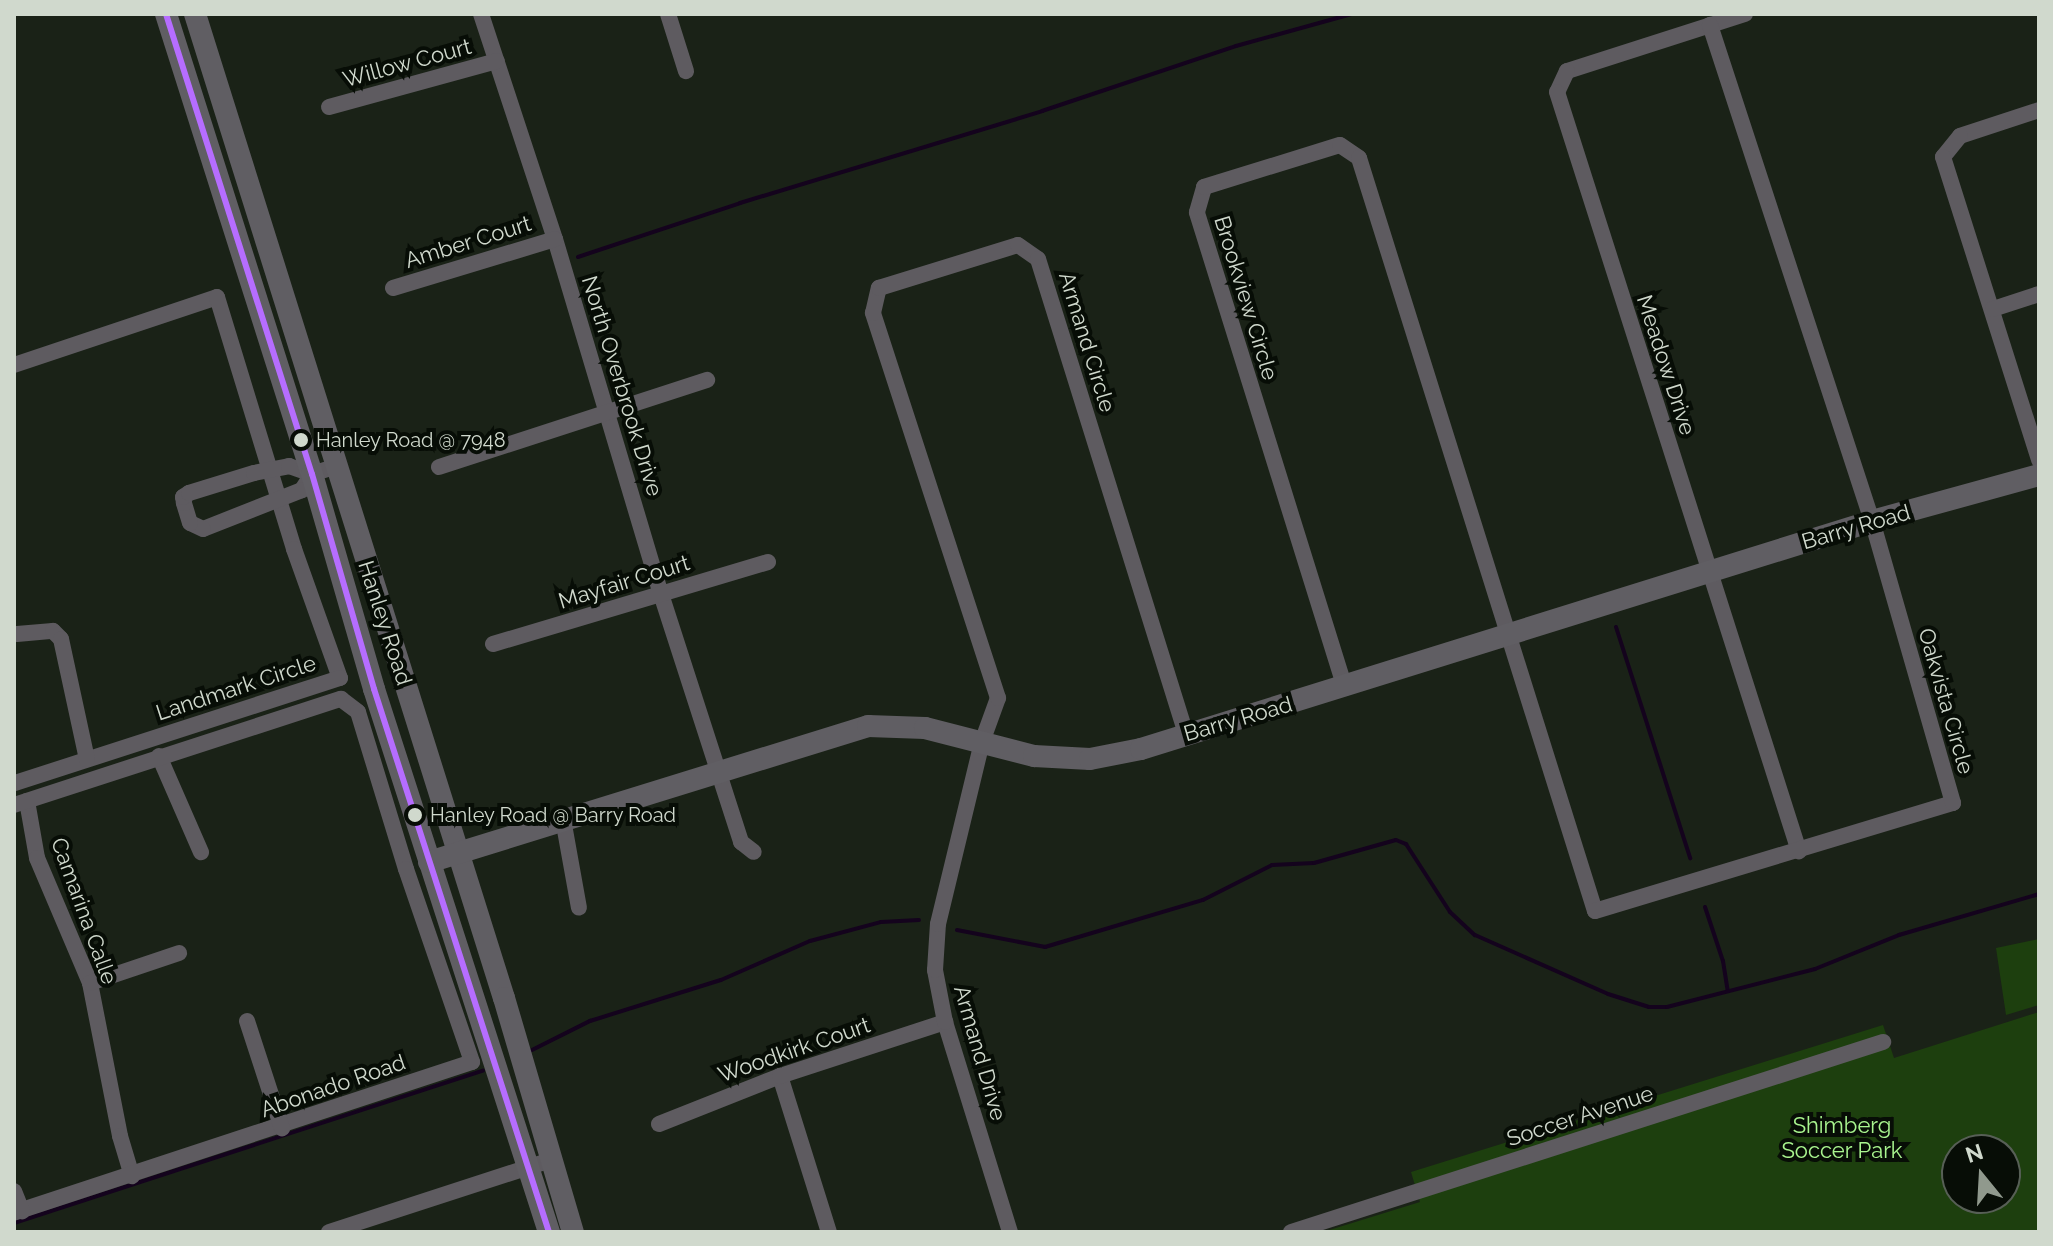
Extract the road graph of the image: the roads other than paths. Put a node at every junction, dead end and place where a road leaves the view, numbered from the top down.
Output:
1 (166, 14) edge
2 (181, 14) edge
3 (195, 14) edge
4 (481, 14) edge
5 (668, 14) edge
6 (1745, 14) edge
7 (1710, 25) junction
8 (208, 56) junction
9 (497, 61) junction
10 (686, 71) dead end
11 (329, 107) dead end
12 (2039, 110) edge
13 (555, 239) junction
14 (393, 288) dead end
15 (2039, 294) edge
16 (1993, 309) junction
17 (14, 365) edge
18 (707, 380) dead end
19 (607, 412) junction
20 (2039, 460) edge
21 (336, 466) junction
22 (439, 467) dead end
23 (272, 469) junction
24 (312, 474) junction
25 (2039, 475) edge
26 (281, 501) junction
27 (1872, 521) junction
28 (768, 562) dead end
29 (1708, 572) junction
30 (661, 594) junction
31 (1510, 633) junction
32 (17, 634) dead end
33 (493, 644) dead end
34 (1345, 688) junction
35 (1186, 735) junction
36 (982, 742) junction
37 (159, 756) junction
38 (87, 759) junction
39 (719, 772) junction
40 (14, 783) edge
41 (21, 803) edge
42 (563, 819) junction
43 (1799, 851) junction
44 (201, 852) dead end
45 (458, 852) junction
46 (754, 852) dead end
47 (429, 862) junction
48 (406, 869) junction
49 (579, 908) dead end
50 (179, 953) dead end
51 (90, 983) junction
52 (247, 1021) dead end
53 (945, 1022) junction
54 (1883, 1042) dead end
55 (780, 1076) junction
56 (659, 1124) dead end
57 (282, 1128) junction
58 (540, 1164) junction
59 (132, 1176) junction
60 (14, 1191) edge
61 (18, 1212) edge
62 (329, 1232) edge
63 (549, 1232) edge
64 (573, 1232) edge
65 (829, 1232) edge
66 (1010, 1232) edge
67 (1291, 1232) edge

1 - 24 main road, Hanley Road
2 - 8 main road
3 - 8 main road, Hanley Road
4 - 9 street, North Overbrook Drive
5 - 10 street
6 - 7 street, Meadow Drive
7 - 27 street, Oakvista Circle
7 - 29 street, Meadow Drive
8 - 21 main road, Hanley Road
9 - 11 street, Willow Court
9 - 13 street, North Overbrook Drive
12 - 16 street
13 - 14 street, Amber Court
13 - 19 street, North Overbrook Drive
15 - 16 street
16 - 20 street
17 - 23 street, Landmark Circle
18 - 19 street
19 - 22 street
19 - 30 street, North Overbrook Drive
21 - 24 street
21 - 45 main road, Hanley Road
23 - 24 street
23 - 26 street, Landmark Circle
23 - 26 street
24 - 26 street
24 - 47 main road, Hanley Road
25 - 27 main road, Barry Road
26 - 38 street, Landmark Circle
27 - 29 main road, Barry Road
27 - 43 street, Oakvista Circle
28 - 30 street, Mayfair Court
29 - 31 main road, Barry Road
29 - 43 street, Meadow Drive
30 - 33 street, Mayfair Court
30 - 39 street, North Overbrook Drive
31 - 34 main road, Barry Road
31 - 34 street, Brookview Circle
31 - 43 street, Oakvista Circle
32 - 38 street
34 - 35 main road, Barry Road
35 - 36 main road, Barry Road
35 - 36 street, Armand Circle
36 - 39 main road, Barry Road
36 - 53 street, Armand Drive
37 - 41 street, Abonado Road
37 - 44 street
37 - 48 street, Abonado Road
38 - 40 street, Landmark Circle
39 - 42 main road, Barry Road
39 - 46 street, North Overbrook Drive
41 - 51 street, Camarina Calle
42 - 45 main road, Barry Road
42 - 49 street
45 - 47 main road, Barry Road
45 - 58 main road, Hanley Road
47 - 48 street
47 - 58 main road, Hanley Road
48 - 57 street, Abonado Road
50 - 51 street
51 - 59 street, Camarina Calle
52 - 57 street
53 - 55 street, Woodkirk Court
53 - 66 street, Armand Drive
54 - 67 street, Soccer Avenue
55 - 56 street, Woodkirk Court
55 - 65 street
57 - 59 street, Abonado Road
58 - 62 street
58 - 63 main road, Hanley Road
58 - 64 main road, Hanley Road
59 - 61 street, Abonado Road
60 - 61 street

